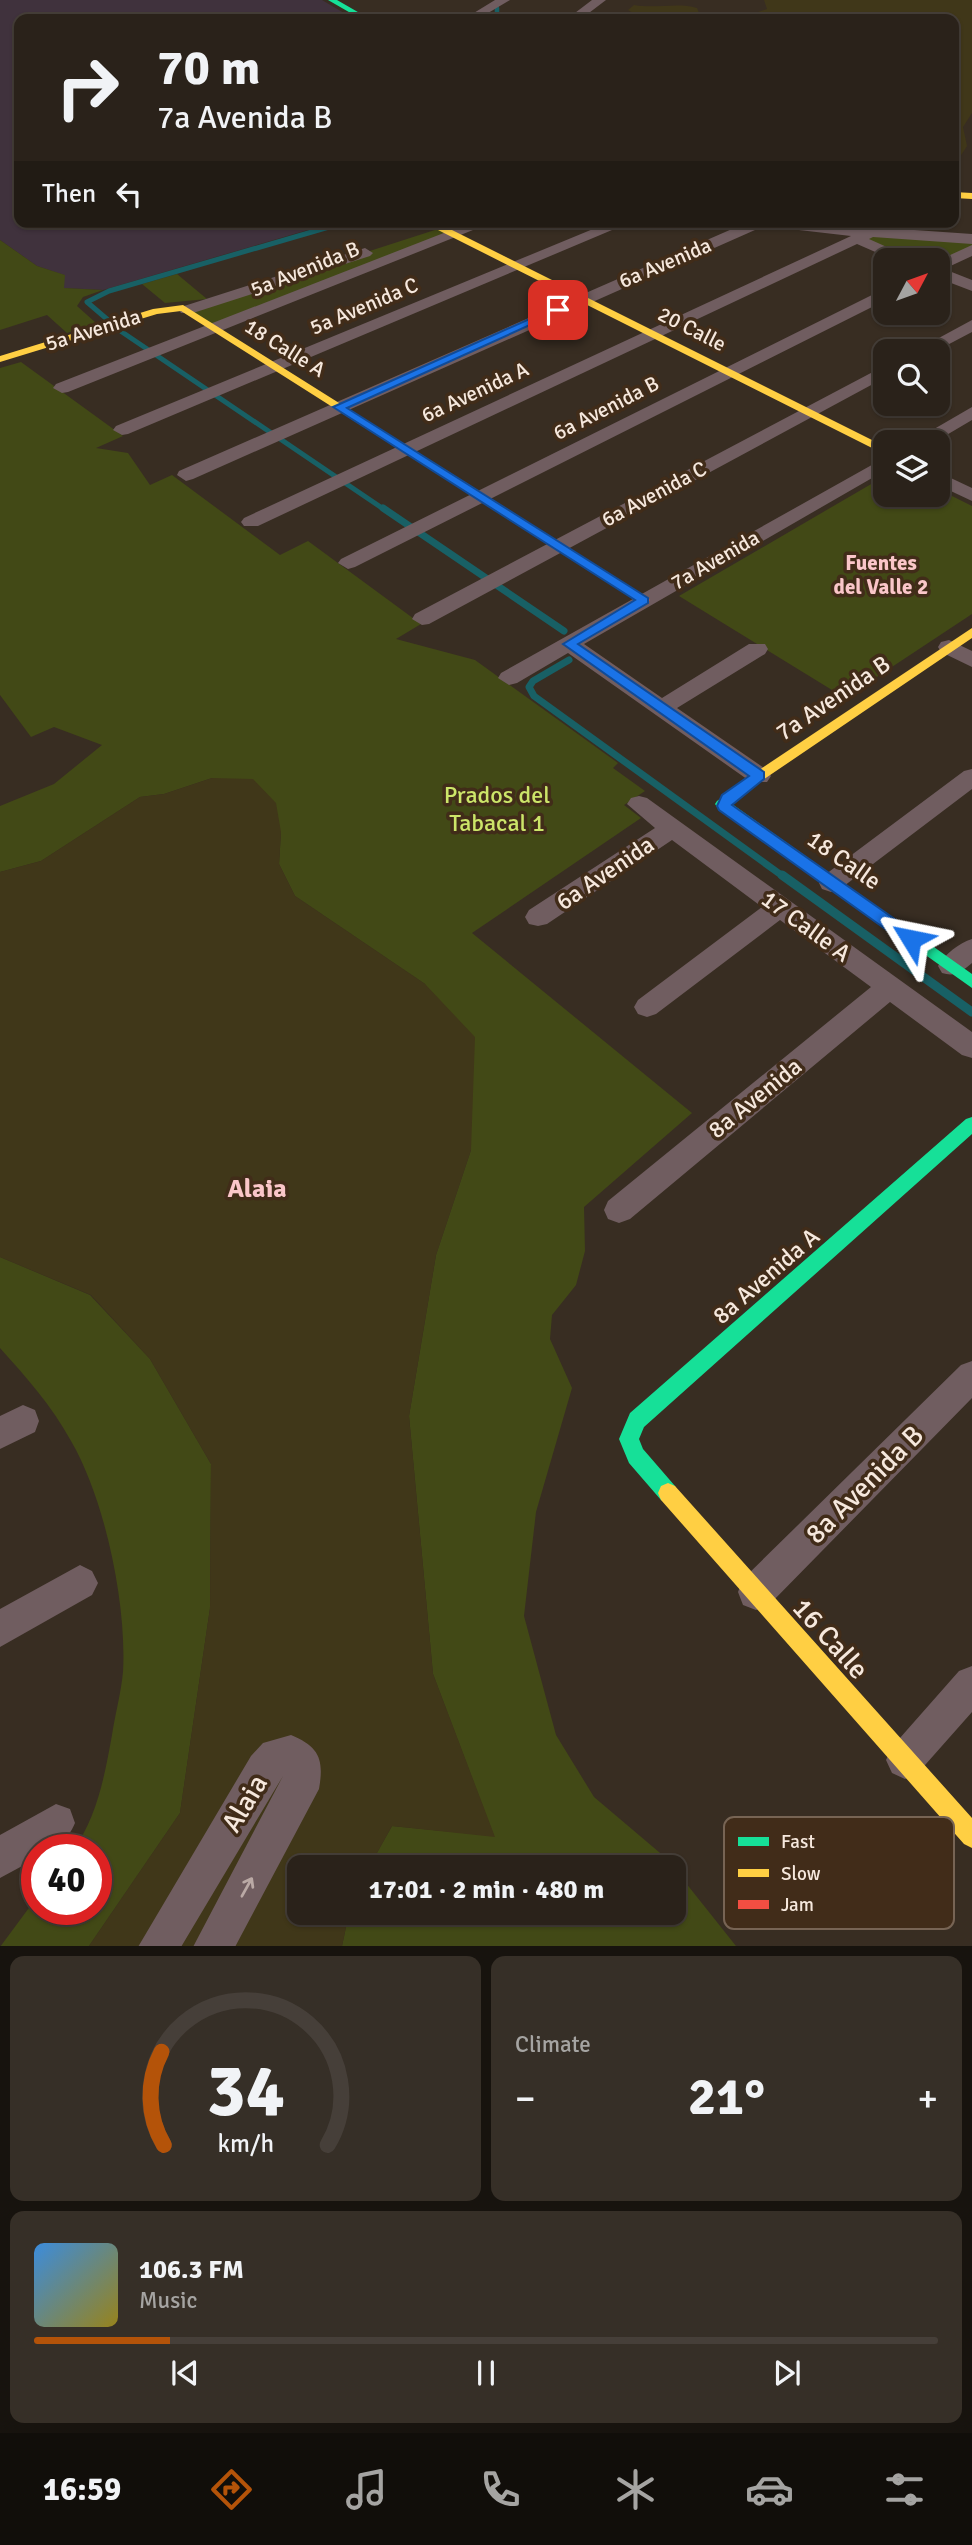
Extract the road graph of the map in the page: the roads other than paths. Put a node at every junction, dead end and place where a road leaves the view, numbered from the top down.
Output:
1 (332, 0) edge
2 (504, 0) edge
3 (600, 0) edge
4 (357, 14) edge
5 (479, 14) edge
6 (580, 14) edge
7 (452, 228) edge
8 (610, 228) edge
9 (749, 228) edge
10 (814, 228) edge
11 (864, 235) junction
12 (972, 239) edge
13 (887, 248) edge
14 (972, 250) edge
15 (950, 260) edge
16 (517, 267) junction
17 (950, 277) edge
18 (972, 286) edge
19 (582, 299) junction
20 (873, 300) edge
21 (187, 310) junction
22 (972, 324) edge
23 (216, 329) junction
24 (652, 334) junction
25 (944, 339) edge
26 (166, 348) joint
27 (0, 359) edge
28 (276, 367) junction
29 (728, 372) junction
30 (873, 377) edge
31 (62, 388) dead end
32 (339, 407) junction
33 (807, 412) junction
34 (972, 412) edge
35 (121, 430) dead end
36 (941, 430) edge
37 (873, 445) edge
38 (406, 450) junction
39 (873, 469) edge
40 (186, 475) dead end
41 (332, 484) joint
42 (950, 484) edge
43 (972, 495) edge
44 (480, 497) junction
45 (251, 522) dead end
46 (557, 546) junction
47 (348, 564) dead end
48 (644, 600) junction
49 (422, 618) dead end
50 (972, 632) edge
51 (569, 644) junction
52 (949, 647) junction
53 (757, 649) dead end
54 (972, 660) edge
55 (509, 678) dead end
56 (661, 708) junction
57 (759, 776) junction
58 (972, 777) edge
59 (639, 804) dead end
60 (722, 804) joint
61 (672, 828) junction
62 (831, 883) junction
63 (780, 907) junction
64 (538, 917) dead end
65 (972, 949) edge
66 (951, 966) junction
67 (972, 982) edge
68 (890, 987) junction
69 (647, 1007) dead end
70 (972, 1047) edge
71 (972, 1124) edge
72 (619, 1210) dead end
73 (972, 1376) edge
74 (653, 1473) joint
75 (80, 1583) dead end
76 (756, 1592) junction
77 (0, 1629) edge
78 (972, 1684) edge
79 (905, 1760) junction
80 (56, 1823) dead end
81 (972, 1836) edge
82 (0, 1858) edge
83 (159, 1946) edge
84 (214, 1946) edge

1 - 4 street
2 - 5 street
3 - 6 street
7 - 16 street, 20 Calle
7 - 21 street
7 - 23 street, 5a Avenida B
8 - 16 street, 5a Avenida C
9 - 19 street, 6a Avenida
10 - 11 street
11 - 12 street
11 - 13 street
11 - 24 street, 6a Avenida A
14 - 15 street
16 - 19 street, 20 Calle
16 - 28 street, 5a Avenida C
17 - 18 street
19 - 24 street, 20 Calle
19 - 32 street, 6a Avenida
20 - 29 street, 6a Avenida B
21 - 23 street, 18 Calle A
21 - 27 street, 5a Avenida
22 - 25 street
23 - 26 street, 5a Avenida B
23 - 28 street, 18 Calle A
24 - 29 street, 20 Calle
24 - 38 street, 6a Avenida A
26 - 31 street, 5a Avenida B
28 - 32 street, 18 Calle A
28 - 35 street, 5a Avenida C
29 - 33 street, 20 Calle
29 - 44 street, 6a Avenida B
30 - 33 street, 6a Avenida C
32 - 38 street, 18 Calle A
32 - 40 street, 6a Avenida
33 - 37 street, 20 Calle
33 - 46 street, 6a Avenida C
34 - 36 street
38 - 41 street, 6a Avenida A
38 - 44 street, 18 Calle A
39 - 48 street, 7a Avenida
41 - 45 street, 6a Avenida A
42 - 43 street
44 - 46 street, 18 Calle A
44 - 47 street, 6a Avenida B
46 - 48 street, 18 Calle A
46 - 49 street, 6a Avenida C
48 - 51 street, 7a Avenida
50 - 52 street, 7a Avenida B
51 - 55 street, 7a Avenida
51 - 56 street
52 - 54 street
52 - 57 street, 7a Avenida B
53 - 56 street
56 - 57 street
57 - 60 street, 7a Avenida B
58 - 62 street
59 - 61 street, 17 Calle A
60 - 62 street, 18 Calle
61 - 63 street, 17 Calle A
61 - 64 street, 6a Avenida
62 - 66 street, 18 Calle
63 - 68 street, 17 Calle A
63 - 69 street
65 - 66 street
66 - 67 street, 18 Calle
68 - 70 street, 17 Calle A
68 - 72 street, 8a Avenida
71 - 74 street, 8a Avenida A
73 - 76 street, 8a Avenida B
74 - 76 street, 16 Calle
75 - 77 street
76 - 79 street, 16 Calle
78 - 79 street
79 - 81 street, 16 Calle
80 - 82 street
84 -> 83 street, Alaia

